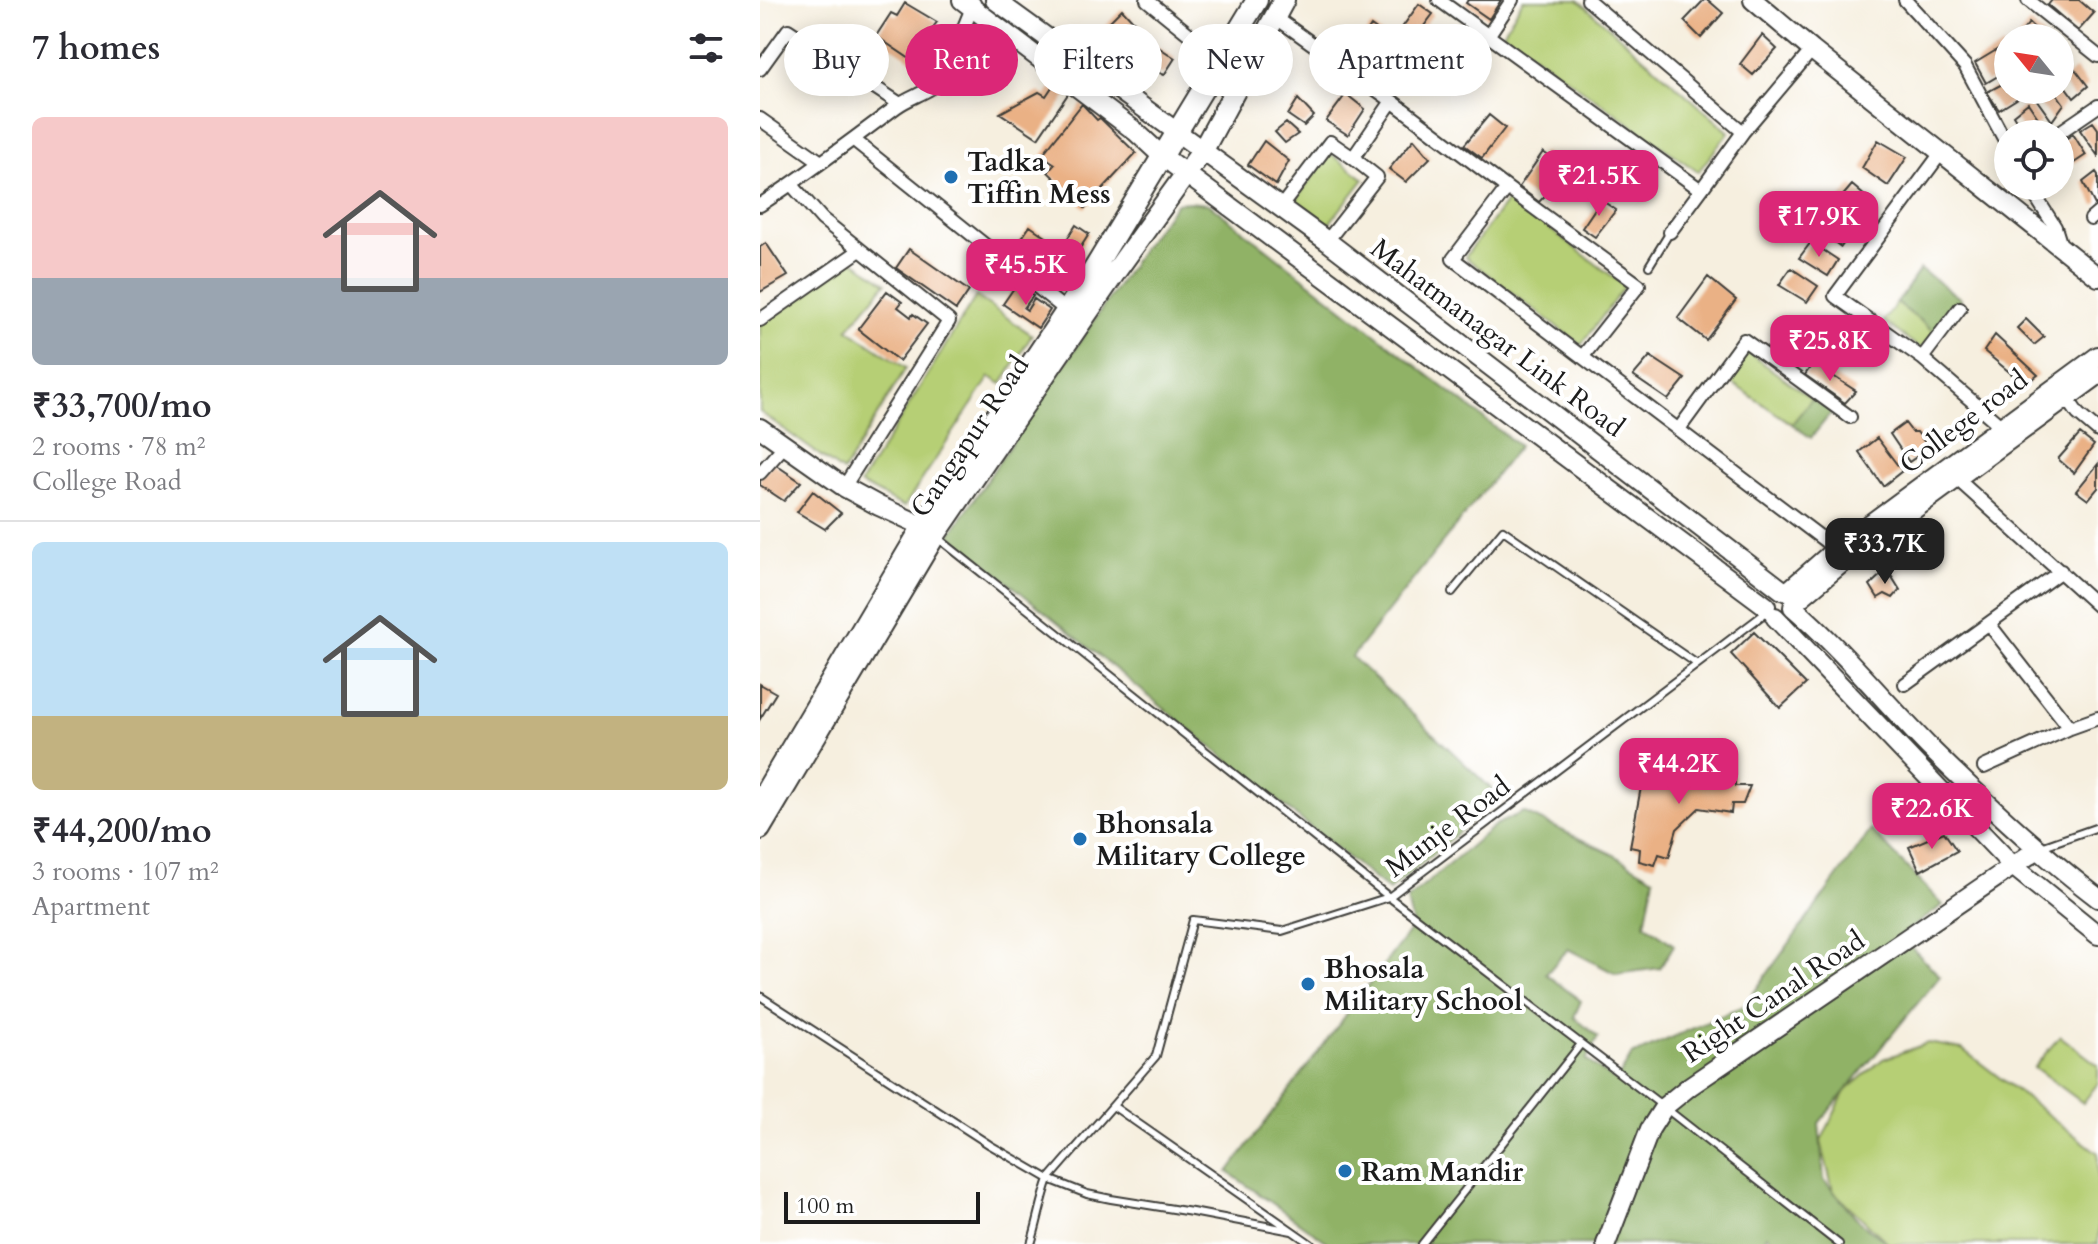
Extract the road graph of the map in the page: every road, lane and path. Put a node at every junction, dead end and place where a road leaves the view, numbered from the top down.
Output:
1 (995, 0) edge
2 (1147, 0) edge
3 (1257, 0) edge
4 (1439, 0) edge
5 (1512, 0) edge
6 (1588, 0) edge
7 (1905, 0) edge
8 (2028, 0) edge
9 (970, 2) edge
10 (1760, 2) edge
11 (1280, 9) edge
12 (1243, 24) edge
13 (1472, 24) edge
14 (1178, 25) edge
15 (1492, 30) edge
16 (1492, 39) edge
17 (1812, 50) junction
18 (2098, 56) edge
19 (760, 69) edge
20 (1200, 96) edge
21 (1392, 101) junction
22 (900, 104) junction
23 (2098, 106) edge
24 (760, 119) edge
25 (1994, 120) edge
26 (2074, 122) edge
27 (1178, 132) junction
28 (1743, 132) junction
29 (854, 140) junction
30 (1203, 150) junction
31 (1941, 153) junction
32 (1162, 156) junction
33 (1353, 158) junction
34 (821, 162) junction
35 (1185, 173) junction
36 (791, 184) junction
37 (1507, 188) junction
38 (1701, 190) junction
39 (2038, 200) edge
40 (760, 205) edge
41 (1280, 208) junction
42 (1670, 232) joint
43 (1327, 241) junction
44 (2062, 249) junction
45 (860, 250) junction
46 (1649, 266) dead end
47 (2098, 277) edge
48 (1960, 308) dead end
49 (1067, 311) junction
50 (760, 320) edge
51 (1583, 356) junction
52 (2098, 356) edge
53 (1922, 358) junction
54 (2098, 375) edge
55 (2067, 398) junction
56 (1850, 417) dead end
57 (2002, 427) junction
58 (760, 428) edge
59 (1679, 429) junction
60 (2098, 431) edge
61 (785, 445) junction
62 (760, 473) edge
63 (1956, 478) junction
64 (844, 487) junction
65 (929, 530) junction
66 (1836, 549) junction
67 (2061, 571) junction
68 (1452, 592) dead end
69 (1789, 598) junction
70 (2098, 606) edge
71 (1770, 611) junction
72 (1989, 624) junction
73 (1697, 664) junction
74 (1905, 684) dead end
75 (2098, 718) edge
76 (2070, 728) junction
77 (1984, 767) dead end
78 (760, 801) edge
79 (2098, 827) edge
80 (760, 829) edge
81 (2038, 849) junction
82 (2013, 866) junction
83 (1389, 897) junction
84 (2098, 898) edge
85 (2098, 935) edge
86 (760, 996) edge
87 (1581, 1044) junction
88 (1113, 1106) junction
89 (1664, 1107) junction
90 (1049, 1179) junction
91 (1292, 1231) junction
92 (1031, 1244) edge
93 (1311, 1244) edge
94 (1422, 1244) edge
95 (1606, 1244) edge
96 (1839, 1244) edge

1 - 27 main road, Mahatmanagar Link Road
2 - 14 street
3 - 12 main road, Gangapur Road
4 - 13 street
5 - 15 street
6 - 28 street
7 - 25 street
8 - 18 street
9 - 22 street
9 - 32 main road, Mahatmanagar Link Road
10 - 17 main road
11 - 21 street
11 - 30 main road, Gangapur Road
16 - 38 street
17 - 28 street
17 - 31 main road
19 - 22 street
20 - 27 main road, Gangapur Road
21 - 33 street
21 - 37 street
22 - 29 street
23 - 26 street
24 - 34 street
27 - 30 main road, Mahatmanagar Link Road
27 - 32 main road, Gangapur Road
28 - 38 street
29 - 34 street
29 - 49 street
30 - 35 main road, Gangapur Road
30 - 41 main road, Mahatmanagar Link Road
31 - 44 main road
31 - 53 street
32 - 35 main road, Mahatmanagar Link Road
32 - 49 main road, Gangapur Road
33 - 41 street
33 - 43 street
34 - 36 street
35 - 65 main road, Gangapur Road
35 - 71 main road, Mahatmanagar Link Road
36 - 40 street
36 - 45 street
37 - 51 street
37 - 51 street
38 - 42 street
39 - 44 street
41 - 43 main road, Mahatmanagar Link Road
42 - 46 lane
43 - 69 main road, Mahatmanagar Link Road
44 - 47 main road
45 - 50 street
45 - 64 street
48 - 53 street
49 - 65 main road, Gangapur Road
51 - 59 street
52 - 57 main road, College road
53 - 57 street
54 - 55 main road, College road
55 - 60 street
55 - 63 main road, College road
56 - 59 street
57 - 66 main road, College road
58 - 61 main road
59 - 66 street
61 - 62 street
61 - 64 main road
63 - 67 street
63 - 69 main road, College road
64 - 65 main road
65 - 78 main road, Gangapur Road
65 - 80 main road, Gangapur Road
65 - 83 lane
66 - 69 main road, College road
67 - 70 street
67 - 72 street
68 - 73 lane
69 - 71 main road
69 - 81 main road, Mahatmanagar Link Road
71 - 73 lane, Munje Road
71 - 82 main road, Mahatmanagar Link Road
72 - 74 street
72 - 76 street
73 - 83 lane, Munje Road
75 - 76 street
76 - 77 street
79 - 81 lane
81 - 82 main road, Right Canal Road
81 - 84 main road, Mahatmanagar Link Road
82 - 85 main road, Mahatmanagar Link Road
82 - 89 main road, Right Canal Road
83 - 87 lane, Munje Road
83 - 88 lane
86 - 90 lane
87 - 89 lane, Munje Road
87 - 94 lane
88 - 90 lane
88 - 91 lane
89 - 95 main road, Right Canal Road
89 - 96 lane, Munje Road
90 - 91 lane
90 - 92 lane
91 - 93 lane

